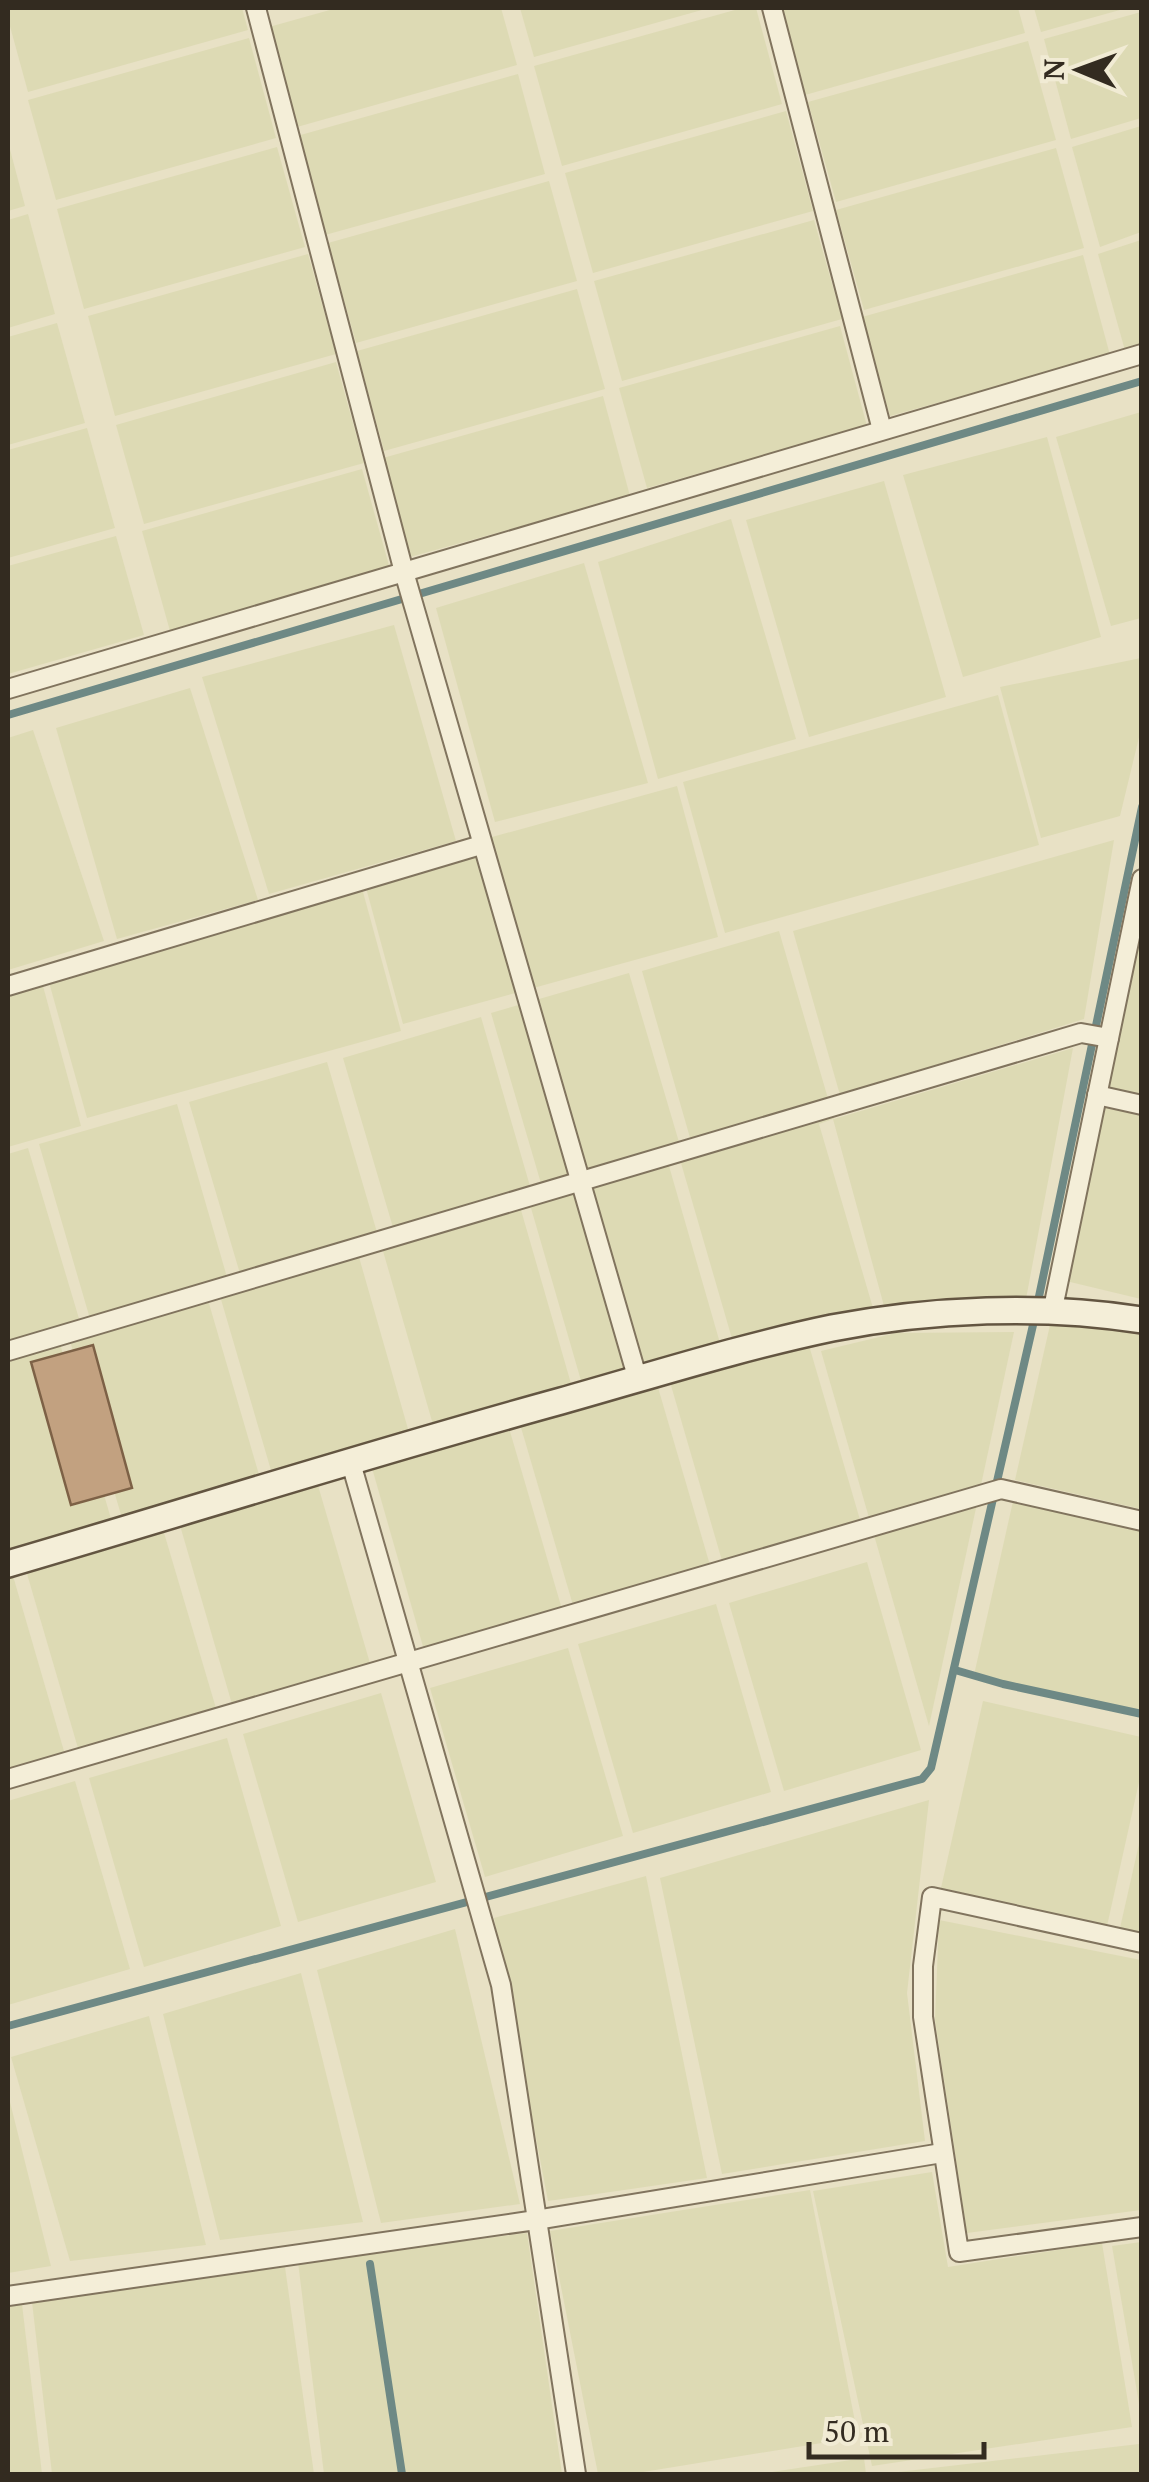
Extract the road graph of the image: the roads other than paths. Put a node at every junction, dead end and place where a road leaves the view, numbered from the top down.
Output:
1 (256, 8) edge
2 (772, 8) edge
3 (1142, 354) edge
4 (882, 430) junction
5 (404, 572) junction
6 (8, 689) edge
7 (481, 845) junction
8 (1142, 879) edge
9 (8, 986) edge
10 (1109, 1038) junction
11 (1097, 1095) junction
12 (1142, 1104) edge
13 (581, 1181) junction
14 (1052, 1313) junction
15 (1142, 1320) edge
16 (8, 1351) edge
17 (638, 1380) junction
18 (350, 1463) junction
19 (1142, 1521) edge
20 (8, 1564) edge
21 (409, 1661) junction
22 (8, 1779) edge
23 (1142, 1943) edge
24 (942, 2153) junction
25 (536, 2220) junction
26 (1142, 2226) edge
27 (8, 2296) edge
28 (576, 2474) edge

1 - 5 street
2 - 4 street
3 - 4 street
4 - 5 street
5 - 6 street
5 - 7 street
7 - 9 street
7 - 13 street
8 - 10 street
10 - 11 street
10 - 13 street
11 - 12 street
11 - 14 street
13 - 16 street
13 - 17 street
14 - 15 street
14 - 17 street
17 - 18 street
18 - 20 street
18 - 21 street
19 - 21 street
21 - 22 street
21 - 25 street
23 - 24 street
24 - 25 street
24 - 26 street
25 - 27 street
25 - 28 street

